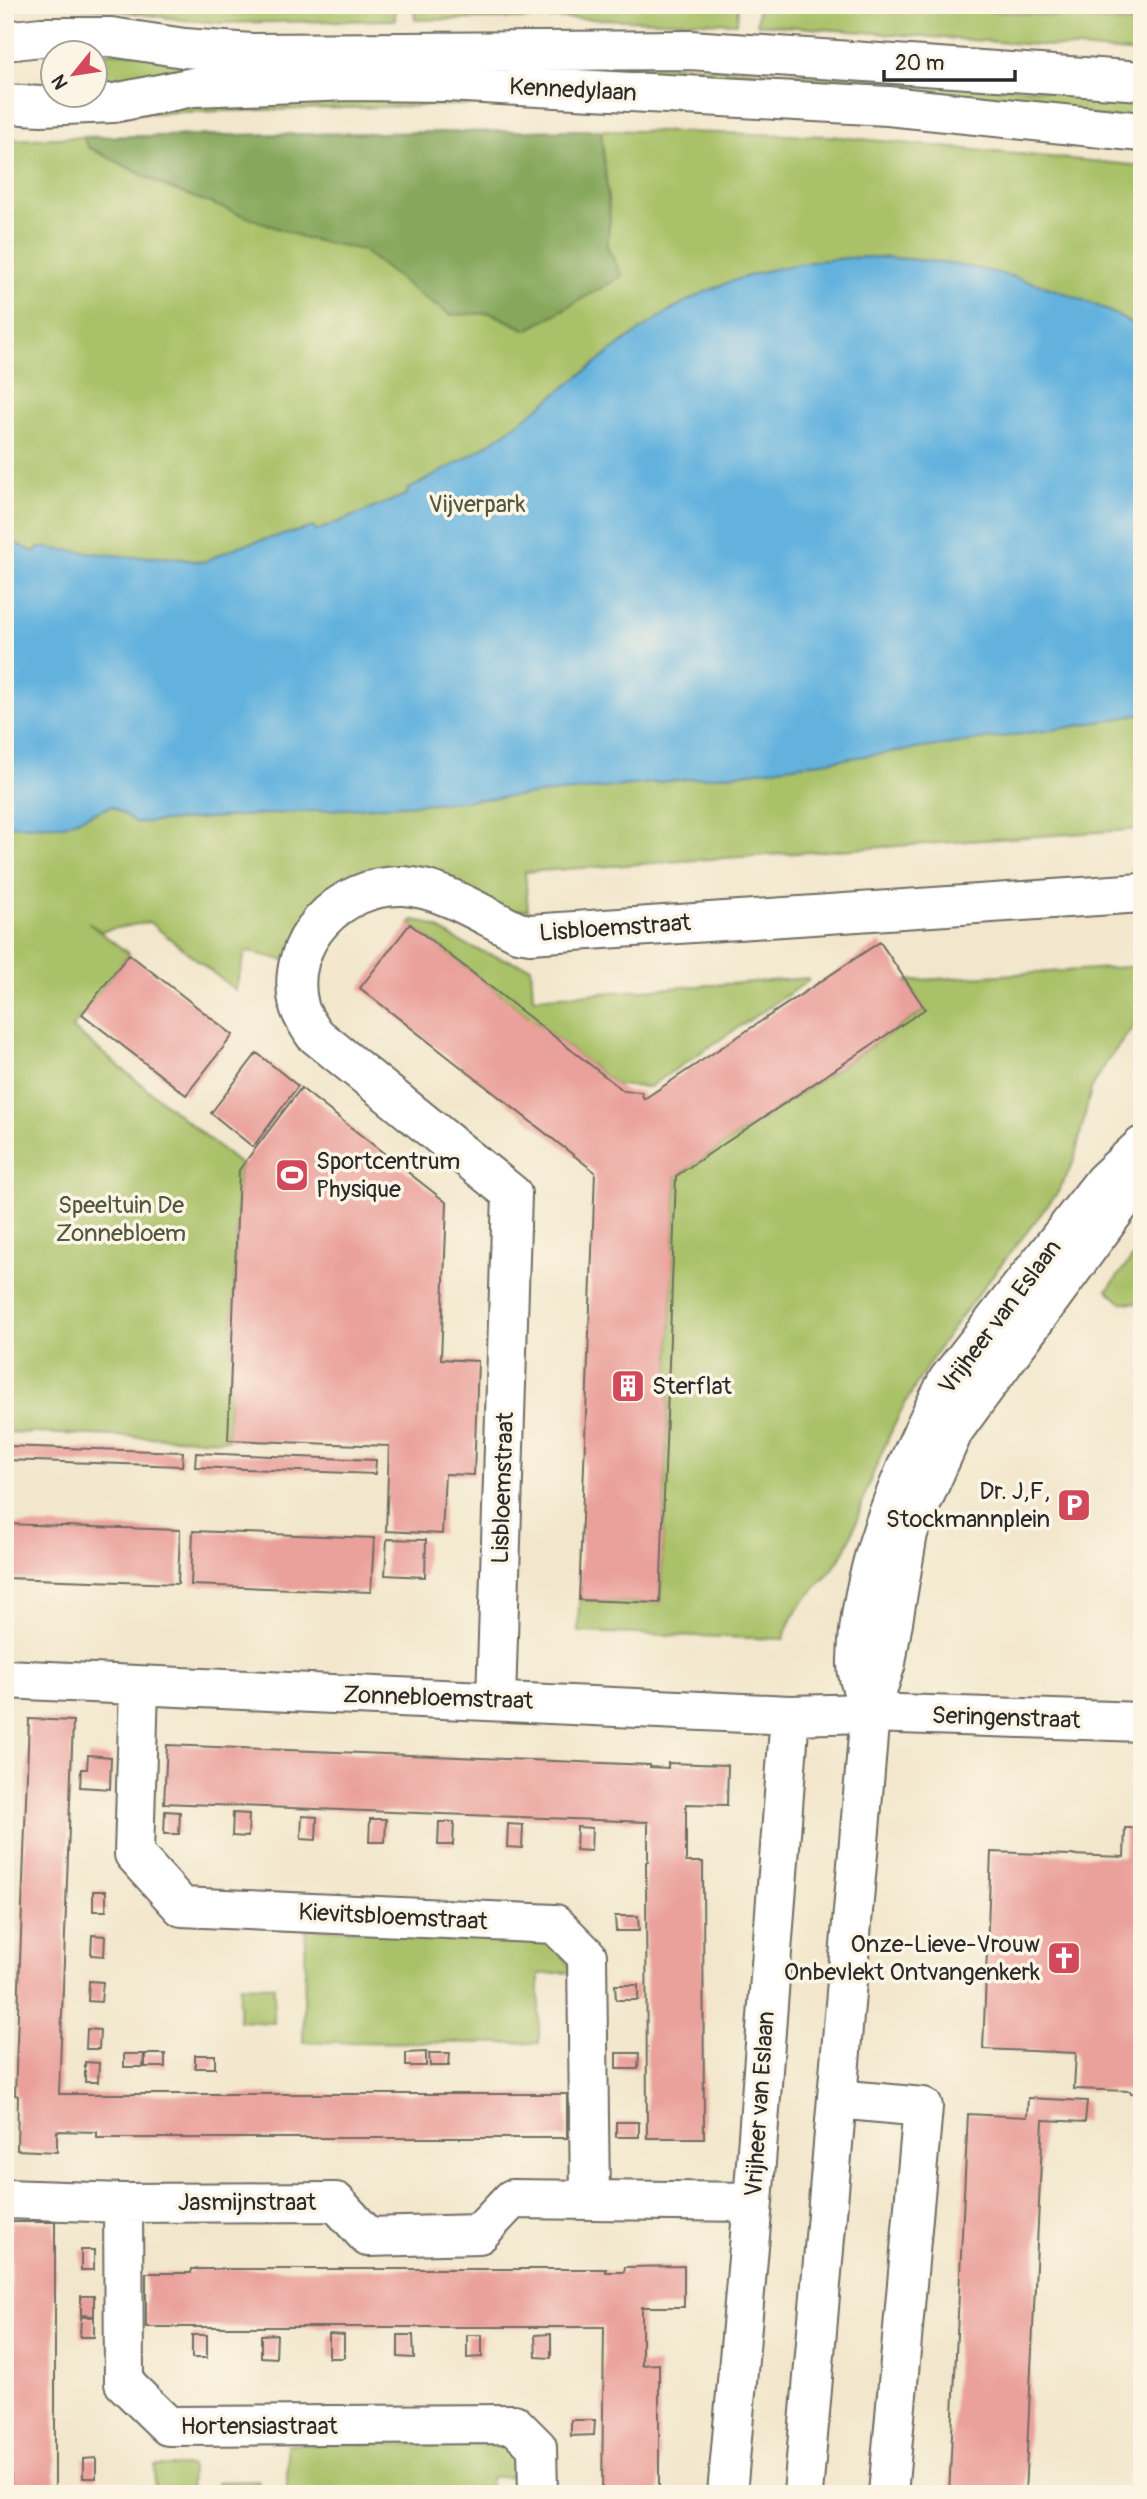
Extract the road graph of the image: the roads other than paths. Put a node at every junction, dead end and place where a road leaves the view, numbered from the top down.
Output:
1 (5, 41) edge
2 (1142, 81) edge
3 (5, 104) edge
4 (1142, 132) edge
5 (1142, 893) edge
6 (1142, 1146) edge
7 (1142, 1170) edge
8 (5, 1679) edge
9 (139, 1686) junction
10 (496, 1700) junction
11 (870, 1713) junction
12 (790, 1715) junction
13 (1142, 1722) edge
14 (837, 2099) junction
15 (5, 2199) edge
16 (590, 2199) junction
17 (753, 2202) junction
18 (123, 2203) junction
19 (538, 2494) edge
20 (727, 2494) edge
21 (803, 2494) edge
22 (888, 2494) edge

1 - 2 street, Kennedylaan
3 - 4 street, Kennedylaan
5 - 10 street, Lisbloemstraat
6 - 11 street, Vrijheer van Eslaan
7 - 11 street, Vrijheer van Eslaan
8 - 9 street, Zonnebloemstraat
9 - 10 street, Zonnebloemstraat
9 - 16 street, Kievitsbloemstraat
10 - 12 street, Zonnebloemstraat
11 - 12 street, Zonnebloemstraat
11 - 13 street, Seringenstraat
11 - 14 street, Vrijheer van Eslaan
12 - 17 street, Vrijheer van Eslaan
14 - 21 street, Vrijheer van Eslaan
14 - 22 street
15 - 18 street, Jasmijnstraat
16 - 17 street, Jasmijnstraat
16 - 18 street, Jasmijnstraat
17 - 20 street, Vrijheer van Eslaan
18 - 19 street, Hortensiastraat

